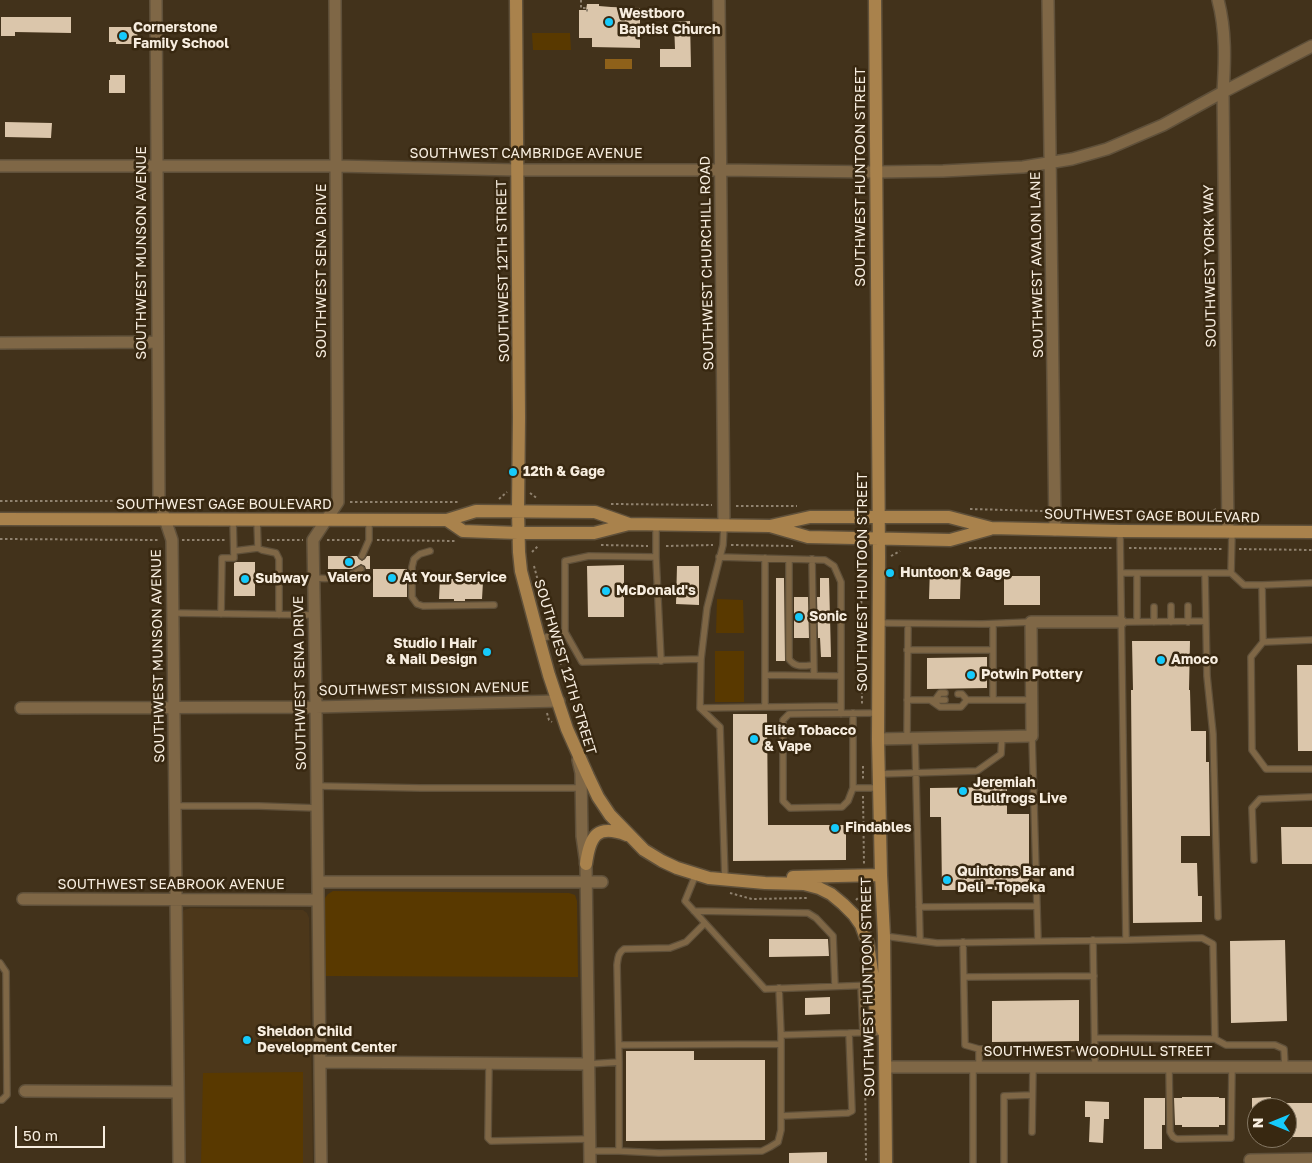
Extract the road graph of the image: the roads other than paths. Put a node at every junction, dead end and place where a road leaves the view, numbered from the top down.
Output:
1 (156, 0) edge
2 (335, 0) edge
3 (516, 0) edge
4 (719, 0) edge
5 (875, 0) edge
6 (1048, 0) edge
7 (1218, 0) edge
8 (1312, 46) edge
9 (1224, 92) junction
10 (1050, 163) junction
11 (156, 165) junction
12 (0, 166) edge
13 (336, 166) junction
14 (517, 170) junction
15 (721, 170) junction
16 (876, 172) junction
17 (0, 342) edge
18 (157, 342) junction
19 (518, 511) junction
20 (878, 517) junction
21 (0, 519) edge
22 (165, 520) junction
23 (233, 520) junction
24 (257, 520) junction
25 (325, 520) junction
26 (370, 520) junction
27 (447, 520) junction
28 (629, 524) junction
29 (656, 524) junction
30 (724, 526) junction
31 (770, 526) junction
32 (991, 528) junction
33 (1055, 530) junction
34 (1120, 531) junction
35 (1230, 532) junction
36 (1312, 532) edge
37 (518, 533) junction
38 (878, 538) junction
39 (258, 548) junction
40 (234, 551) junction
41 (430, 551) dead end
42 (362, 556) dead end
43 (656, 557) junction
44 (719, 557) junction
45 (766, 558) junction
46 (789, 559) junction
47 (812, 559) junction
48 (361, 569) dead end
49 (1121, 573) junction
50 (1138, 573) junction
51 (1154, 573) junction
52 (1188, 573) junction
53 (1205, 573) junction
54 (1231, 573) junction
55 (313, 578) junction
56 (1154, 580) dead end
57 (1188, 581) dead end
58 (1312, 583) edge
59 (1262, 585) junction
60 (494, 605) dead end
61 (1171, 606) dead end
62 (1188, 606) dead end
63 (1154, 607) dead end
64 (173, 614) junction
65 (221, 614) junction
66 (280, 615) junction
67 (314, 615) junction
68 (1206, 621) junction
69 (1031, 622) junction
70 (1121, 622) junction
71 (1137, 622) junction
72 (1154, 622) junction
73 (1171, 622) junction
74 (1188, 622) junction
75 (878, 623) junction
76 (908, 624) junction
77 (994, 624) junction
78 (565, 632) junction
79 (539, 639) junction
80 (1312, 640) edge
81 (1263, 642) junction
82 (908, 650) junction
83 (994, 650) junction
84 (701, 659) junction
85 (661, 660) junction
86 (813, 665) junction
87 (766, 675) junction
88 (814, 675) junction
89 (841, 676) junction
90 (945, 693) dead end
91 (958, 697) dead end
92 (993, 699) junction
93 (908, 700) junction
94 (933, 700) junction
95 (945, 700) dead end
96 (967, 700) junction
97 (1031, 700) junction
98 (558, 701) junction
99 (841, 706) junction
100 (316, 707) junction
101 (765, 707) junction
102 (21, 708) dead end
103 (174, 708) junction
104 (700, 708) junction
105 (853, 713) junction
106 (878, 713) junction
107 (841, 714) junction
108 (1002, 736) junction
109 (1032, 736) junction
110 (911, 738) junction
111 (878, 739) junction
112 (577, 752) junction
113 (1312, 769) edge
114 (916, 773) junction
115 (879, 774) junction
116 (317, 786) junction
117 (581, 788) junction
118 (853, 788) junction
119 (879, 788) junction
120 (1312, 797) edge
121 (175, 806) junction
122 (317, 808) junction
123 (628, 835) junction
124 (1254, 860) dead end
125 (586, 864) junction
126 (696, 874) junction
127 (881, 875) junction
128 (318, 882) junction
129 (586, 882) junction
130 (602, 882) dead end
131 (727, 884) junction
132 (23, 899) dead end
133 (176, 900) junction
134 (318, 900) junction
135 (1037, 906) junction
136 (919, 907) junction
137 (694, 911) junction
138 (1218, 917) dead end
139 (705, 923) junction
140 (884, 936) junction
141 (920, 940) junction
142 (1093, 940) junction
143 (1126, 940) junction
144 (1038, 941) junction
145 (963, 942) junction
146 (0, 963) edge
147 (1094, 976) junction
148 (964, 977) junction
149 (873, 985) junction
150 (835, 986) junction
151 (779, 988) junction
152 (884, 1032) junction
153 (850, 1033) junction
154 (863, 1033) junction
155 (781, 1035) junction
156 (1095, 1038) junction
157 (1215, 1039) junction
158 (781, 1044) junction
159 (619, 1045) junction
160 (1095, 1048) junction
161 (979, 1049) junction
162 (320, 1062) junction
163 (620, 1062) junction
164 (489, 1063) junction
165 (589, 1064) junction
166 (885, 1067) junction
167 (976, 1067) junction
168 (1033, 1067) junction
169 (1095, 1067) junction
170 (1169, 1067) junction
171 (1232, 1067) junction
172 (1285, 1067) junction
173 (1312, 1067) edge
174 (25, 1090) dead end
175 (178, 1092) junction
176 (1032, 1095) junction
177 (0, 1100) edge
178 (781, 1116) junction
179 (1032, 1132) dead end
180 (590, 1139) junction
181 (590, 1151) junction
182 (619, 1151) junction
183 (1312, 1159) edge
184 (1250, 1160) dead end
185 (179, 1163) edge
186 (321, 1163) edge
187 (590, 1163) edge
188 (886, 1163) edge
189 (973, 1163) edge
190 (1004, 1163) edge

1 - 11 street, SOUTHWEST MUNSON AVENUE
2 - 13 street, SOUTHWEST SENA DRIVE
3 - 14 main road, SOUTHWEST 12TH STREET
4 - 15 street, SOUTHWEST CHURCHILL ROAD
5 - 16 main road, SOUTHWEST HUNTOON STREET
6 - 10 street, SOUTHWEST AVALON LANE
7 - 9 street, SOUTHWEST YORK WAY
8 - 9 street, SOUTHWEST CAMBRIDGE AVENUE
9 - 10 street, SOUTHWEST CAMBRIDGE AVENUE
9 - 35 street, SOUTHWEST YORK WAY
10 - 16 street, SOUTHWEST CAMBRIDGE AVENUE
10 - 33 street, SOUTHWEST AVALON LANE
11 - 12 street, SOUTHWEST CAMBRIDGE AVENUE
11 - 13 street, SOUTHWEST CAMBRIDGE AVENUE
11 - 18 street, SOUTHWEST MUNSON AVENUE
13 - 14 street, SOUTHWEST CAMBRIDGE AVENUE
13 - 25 street, SOUTHWEST SENA DRIVE
14 - 15 street, SOUTHWEST CAMBRIDGE AVENUE
14 - 19 main road, SOUTHWEST 12TH STREET
15 - 16 street, SOUTHWEST CAMBRIDGE AVENUE
15 - 30 street, SOUTHWEST CHURCHILL ROAD
16 - 20 main road, SOUTHWEST HUNTOON STREET
17 - 18 street
18 - 22 street, SOUTHWEST MUNSON AVENUE
19 - 27 main road, SOUTHWEST GAGE BOULEVARD
19 - 28 main road, SOUTHWEST GAGE BOULEVARD
19 - 37 main road, SOUTHWEST 12TH STREET
20 - 31 main road, SOUTHWEST GAGE BOULEVARD
20 - 32 main road, SOUTHWEST GAGE BOULEVARD
20 - 38 main road, SOUTHWEST HUNTOON STREET
21 - 22 main road, SOUTHWEST GAGE BOULEVARD
22 - 23 main road, SOUTHWEST GAGE BOULEVARD
22 - 64 street, SOUTHWEST MUNSON AVENUE
23 - 24 main road, SOUTHWEST GAGE BOULEVARD
23 - 40 lane
24 - 25 main road, SOUTHWEST GAGE BOULEVARD
24 - 39 lane
25 - 26 main road, SOUTHWEST GAGE BOULEVARD
25 - 55 street, SOUTHWEST SENA DRIVE
26 - 27 main road, SOUTHWEST GAGE BOULEVARD
26 - 42 lane
27 - 37 main road, SOUTHWEST GAGE BOULEVARD
28 - 29 main road, SOUTHWEST GAGE BOULEVARD
28 - 37 main road, SOUTHWEST GAGE BOULEVARD
29 - 30 main road, SOUTHWEST GAGE BOULEVARD
29 - 43 lane
30 - 31 main road, SOUTHWEST GAGE BOULEVARD
30 - 44 lane
31 - 38 main road, SOUTHWEST GAGE BOULEVARD
32 - 33 main road, SOUTHWEST GAGE BOULEVARD
32 - 38 main road, SOUTHWEST GAGE BOULEVARD
33 - 34 main road, SOUTHWEST GAGE BOULEVARD
34 - 35 main road, SOUTHWEST GAGE BOULEVARD
34 - 49 lane
35 - 36 main road, SOUTHWEST GAGE BOULEVARD
35 - 54 lane
37 - 79 main road, SOUTHWEST 12TH STREET
38 - 75 main road, SOUTHWEST HUNTOON STREET
39 - 40 lane
39 - 66 lane
40 - 65 lane
41 - 60 lane
43 - 78 lane
43 - 85 lane
44 - 45 lane
44 - 84 lane
45 - 46 lane
45 - 87 lane
46 - 47 lane
46 - 86 lane
47 - 86 lane
47 - 89 lane
48 - 55 lane
49 - 50 lane
49 - 70 lane
50 - 51 lane
50 - 71 lane
51 - 52 lane
51 - 56 lane
52 - 53 lane
52 - 57 lane
53 - 54 lane
53 - 68 lane
54 - 59 lane
55 - 67 street, SOUTHWEST SENA DRIVE
58 - 59 lane
59 - 81 lane
61 - 73 lane
62 - 74 lane
63 - 72 lane
64 - 65 lane
64 - 103 street, SOUTHWEST MUNSON AVENUE
65 - 66 lane
66 - 67 lane
67 - 100 street, SOUTHWEST SENA DRIVE
68 - 74 lane
68 - 138 lane
69 - 70 street
69 - 77 lane
69 - 97 street
70 - 71 lane
70 - 143 lane
71 - 72 lane
72 - 73 lane
73 - 74 lane
75 - 76 lane
75 - 106 main road, SOUTHWEST HUNTOON STREET
76 - 77 lane
76 - 82 lane
77 - 83 lane
78 - 79 lane
78 - 85 lane
79 - 98 main road, SOUTHWEST 12TH STREET
80 - 81 lane
81 - 113 lane
82 - 83 lane
82 - 93 lane
83 - 92 lane
84 - 85 lane
84 - 104 lane
86 - 88 lane
87 - 88 lane
87 - 101 lane
88 - 89 lane
89 - 99 lane
90 - 94 lane
91 - 96 lane
92 - 96 lane
92 - 97 lane
93 - 94 lane
93 - 110 lane
94 - 95 lane
94 - 96 lane
97 - 109 street
98 - 100 street, SOUTHWEST MISSION AVENUE
98 - 112 main road, SOUTHWEST 12TH STREET
99 - 101 lane
99 - 107 lane
100 - 103 street, SOUTHWEST MISSION AVENUE
100 - 116 street, SOUTHWEST SENA DRIVE
101 - 104 lane
102 - 103 street, SOUTHWEST MISSION AVENUE
103 - 121 street, SOUTHWEST MUNSON AVENUE
104 - 131 lane
105 - 106 lane
105 - 107 lane
105 - 118 lane
106 - 111 main road, SOUTHWEST HUNTOON STREET
107 - 118 lane
108 - 109 street
108 - 110 street
108 - 114 lane
109 - 135 lane
110 - 111 street
110 - 114 lane
111 - 115 main road, SOUTHWEST HUNTOON STREET
112 - 117 street, SOUTHWEST 12TH STREET
112 - 123 main road
114 - 115 lane
114 - 136 lane
115 - 119 main road, SOUTHWEST HUNTOON STREET
116 - 117 lane
116 - 122 street, SOUTHWEST SENA DRIVE
117 - 125 street, SOUTHWEST 12TH STREET
118 - 119 lane
119 - 127 main road, SOUTHWEST HUNTOON STREET
120 - 124 lane
121 - 122 lane
121 - 133 street, SOUTHWEST MUNSON AVENUE
122 - 128 street, SOUTHWEST SENA DRIVE
123 - 125 main road
123 - 126 main road
125 - 129 street, SOUTHWEST 12TH STREET
126 - 131 main road
126 - 137 lane
127 - 131 main road
127 - 140 main road, SOUTHWEST HUNTOON STREET
128 - 129 street
128 - 134 street, SOUTHWEST SENA DRIVE
129 - 130 street
129 - 165 street, SOUTHWEST 12TH STREET
131 - 149 main road
132 - 133 street, SOUTHWEST SEABROOK AVENUE
133 - 134 street, SOUTHWEST SEABROOK AVENUE
133 - 175 street, SOUTHWEST MUNSON AVENUE
134 - 162 street, SOUTHWEST SENA DRIVE
135 - 136 lane
135 - 144 lane
136 - 141 lane
137 - 139 lane
137 - 150 lane
139 - 151 lane
139 - 159 lane
140 - 141 lane
140 - 149 main road, SOUTHWEST HUNTOON STREET
141 - 145 lane
142 - 143 lane
142 - 144 lane
142 - 147 lane
143 - 157 lane
144 - 145 lane
145 - 148 lane
146 - 177 lane
147 - 148 lane
147 - 156 lane
148 - 161 lane
149 - 150 lane
149 - 152 main road
149 - 154 lane
150 - 151 lane
151 - 155 lane
152 - 154 lane
152 - 166 main road, SOUTHWEST HUNTOON STREET
153 - 154 lane
153 - 155 lane
153 - 178 lane
155 - 158 lane
156 - 157 lane
156 - 160 lane
157 - 172 lane
158 - 159 lane
158 - 178 lane
159 - 163 lane
160 - 161 lane
160 - 169 lane
161 - 167 lane
162 - 164 street
162 - 186 street, SOUTHWEST SENA DRIVE
163 - 165 lane
163 - 182 lane
164 - 165 street
164 - 180 lane
165 - 180 street, SOUTHWEST 12TH STREET
166 - 167 street, SOUTHWEST WOODHULL STREET
166 - 188 main road, SOUTHWEST HUNTOON STREET
167 - 168 street, SOUTHWEST WOODHULL STREET
167 - 189 lane
168 - 169 street, SOUTHWEST WOODHULL STREET
168 - 176 lane
169 - 170 street, SOUTHWEST WOODHULL STREET
170 - 171 street, SOUTHWEST WOODHULL STREET
170 - 171 lane
171 - 172 street, SOUTHWEST WOODHULL STREET
172 - 173 street, SOUTHWEST WOODHULL STREET
174 - 175 street
175 - 185 street, SOUTHWEST MUNSON AVENUE
176 - 179 lane
176 - 190 lane
178 - 182 lane
180 - 181 street, SOUTHWEST 12TH STREET
181 - 182 lane
181 - 187 street, SOUTHWEST 12TH STREET
183 - 184 street

